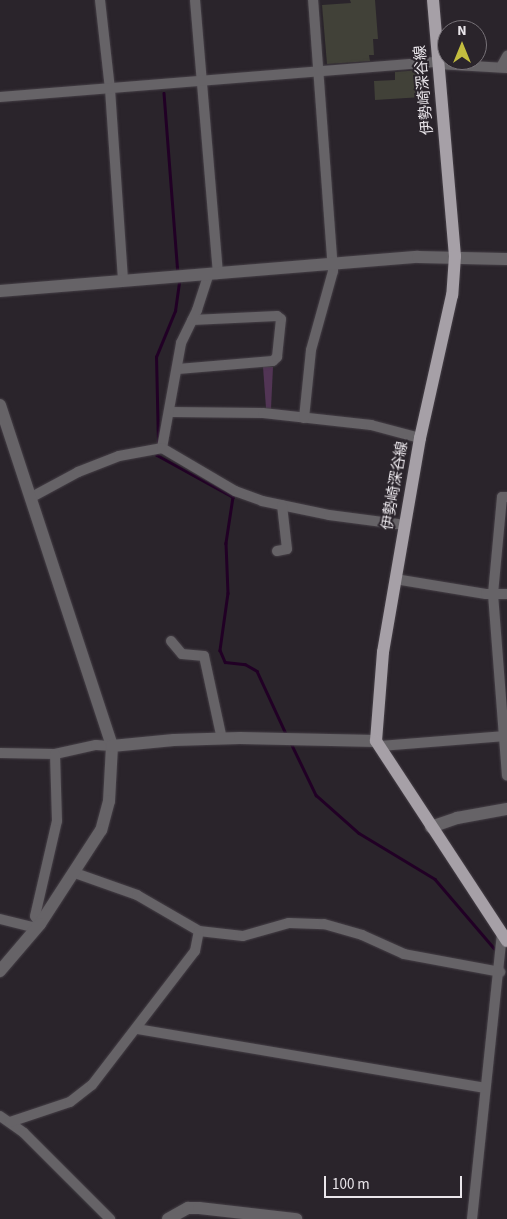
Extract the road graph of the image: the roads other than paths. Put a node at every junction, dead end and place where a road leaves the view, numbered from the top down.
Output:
1 (100, 0) edge
2 (195, 0) edge
3 (313, 0) edge
4 (433, 0) edge
5 (437, 50) edge
6 (507, 56) edge
7 (437, 63) edge
8 (487, 67) edge
9 (504, 68) edge
10 (439, 70) edge
11 (318, 71) junction
12 (202, 81) junction
13 (110, 89) junction
14 (0, 97) edge
15 (455, 256) junction
16 (507, 259) edge
17 (333, 264) junction
18 (213, 275) junction
19 (123, 282) junction
20 (0, 291) edge
21 (192, 320) junction
22 (178, 368) junction
23 (0, 405) edge
24 (171, 412) junction
25 (304, 418) junction
26 (420, 438) junction
27 (162, 448) junction
28 (507, 497) edge
29 (30, 498) junction
30 (282, 505) junction
31 (405, 525) junction
32 (277, 551) dead end
33 (395, 579) junction
34 (493, 594) junction
35 (507, 594) edge
36 (172, 641) dead end
37 (505, 736) edge
38 (222, 739) junction
39 (378, 744) junction
40 (112, 746) junction
41 (0, 753) edge
42 (55, 754) junction
43 (507, 775) edge
44 (507, 809) edge
45 (431, 828) junction
46 (75, 873) junction
47 (0, 919) edge
48 (38, 926) junction
49 (199, 931) junction
50 (505, 938) edge
51 (0, 971) edge
52 (500, 972) junction
53 (137, 1029) junction
54 (485, 1088) junction
55 (0, 1116) edge
56 (10, 1122) junction
57 (110, 1219) edge
58 (168, 1219) edge
59 (296, 1219) edge
60 (472, 1219) edge

1 - 13 street
2 - 12 street
3 - 11 street
4 - 5 main road, 伊勢崎深谷線
6 - 9 street
7 - 11 street
8 - 9 street
10 - 15 main road, 伊勢崎深谷線
11 - 12 street
11 - 17 street
12 - 13 street
12 - 18 street
13 - 14 street
13 - 19 street
15 - 16 street
15 - 17 street
15 - 26 main road, 伊勢崎深谷線
17 - 18 street
17 - 25 street
18 - 19 street
18 - 21 street
19 - 20 street
21 - 22 street
21 - 22 street
22 - 24 street
23 - 29 street
24 - 25 street
24 - 27 street
25 - 26 street
26 - 31 main road, 伊勢崎深谷線
27 - 29 street
27 - 30 street
28 - 34 street
29 - 40 street
30 - 31 street
30 - 32 street
31 - 33 main road, 伊勢崎深谷線
33 - 34 street
33 - 39 main road, 伊勢崎深谷線
34 - 35 street
34 - 37 street
36 - 38 street
37 - 39 street
37 - 43 street
38 - 39 street
38 - 40 street
39 - 45 main road
40 - 42 street
40 - 46 street
41 - 42 street
42 - 48 street
44 - 45 street
45 - 50 main road
46 - 48 street
46 - 49 street
47 - 48 street
48 - 51 street
49 - 52 street
49 - 53 street
50 - 52 street
52 - 54 street
53 - 54 street
53 - 56 street
54 - 60 street
55 - 56 street
56 - 57 street
58 - 59 street

